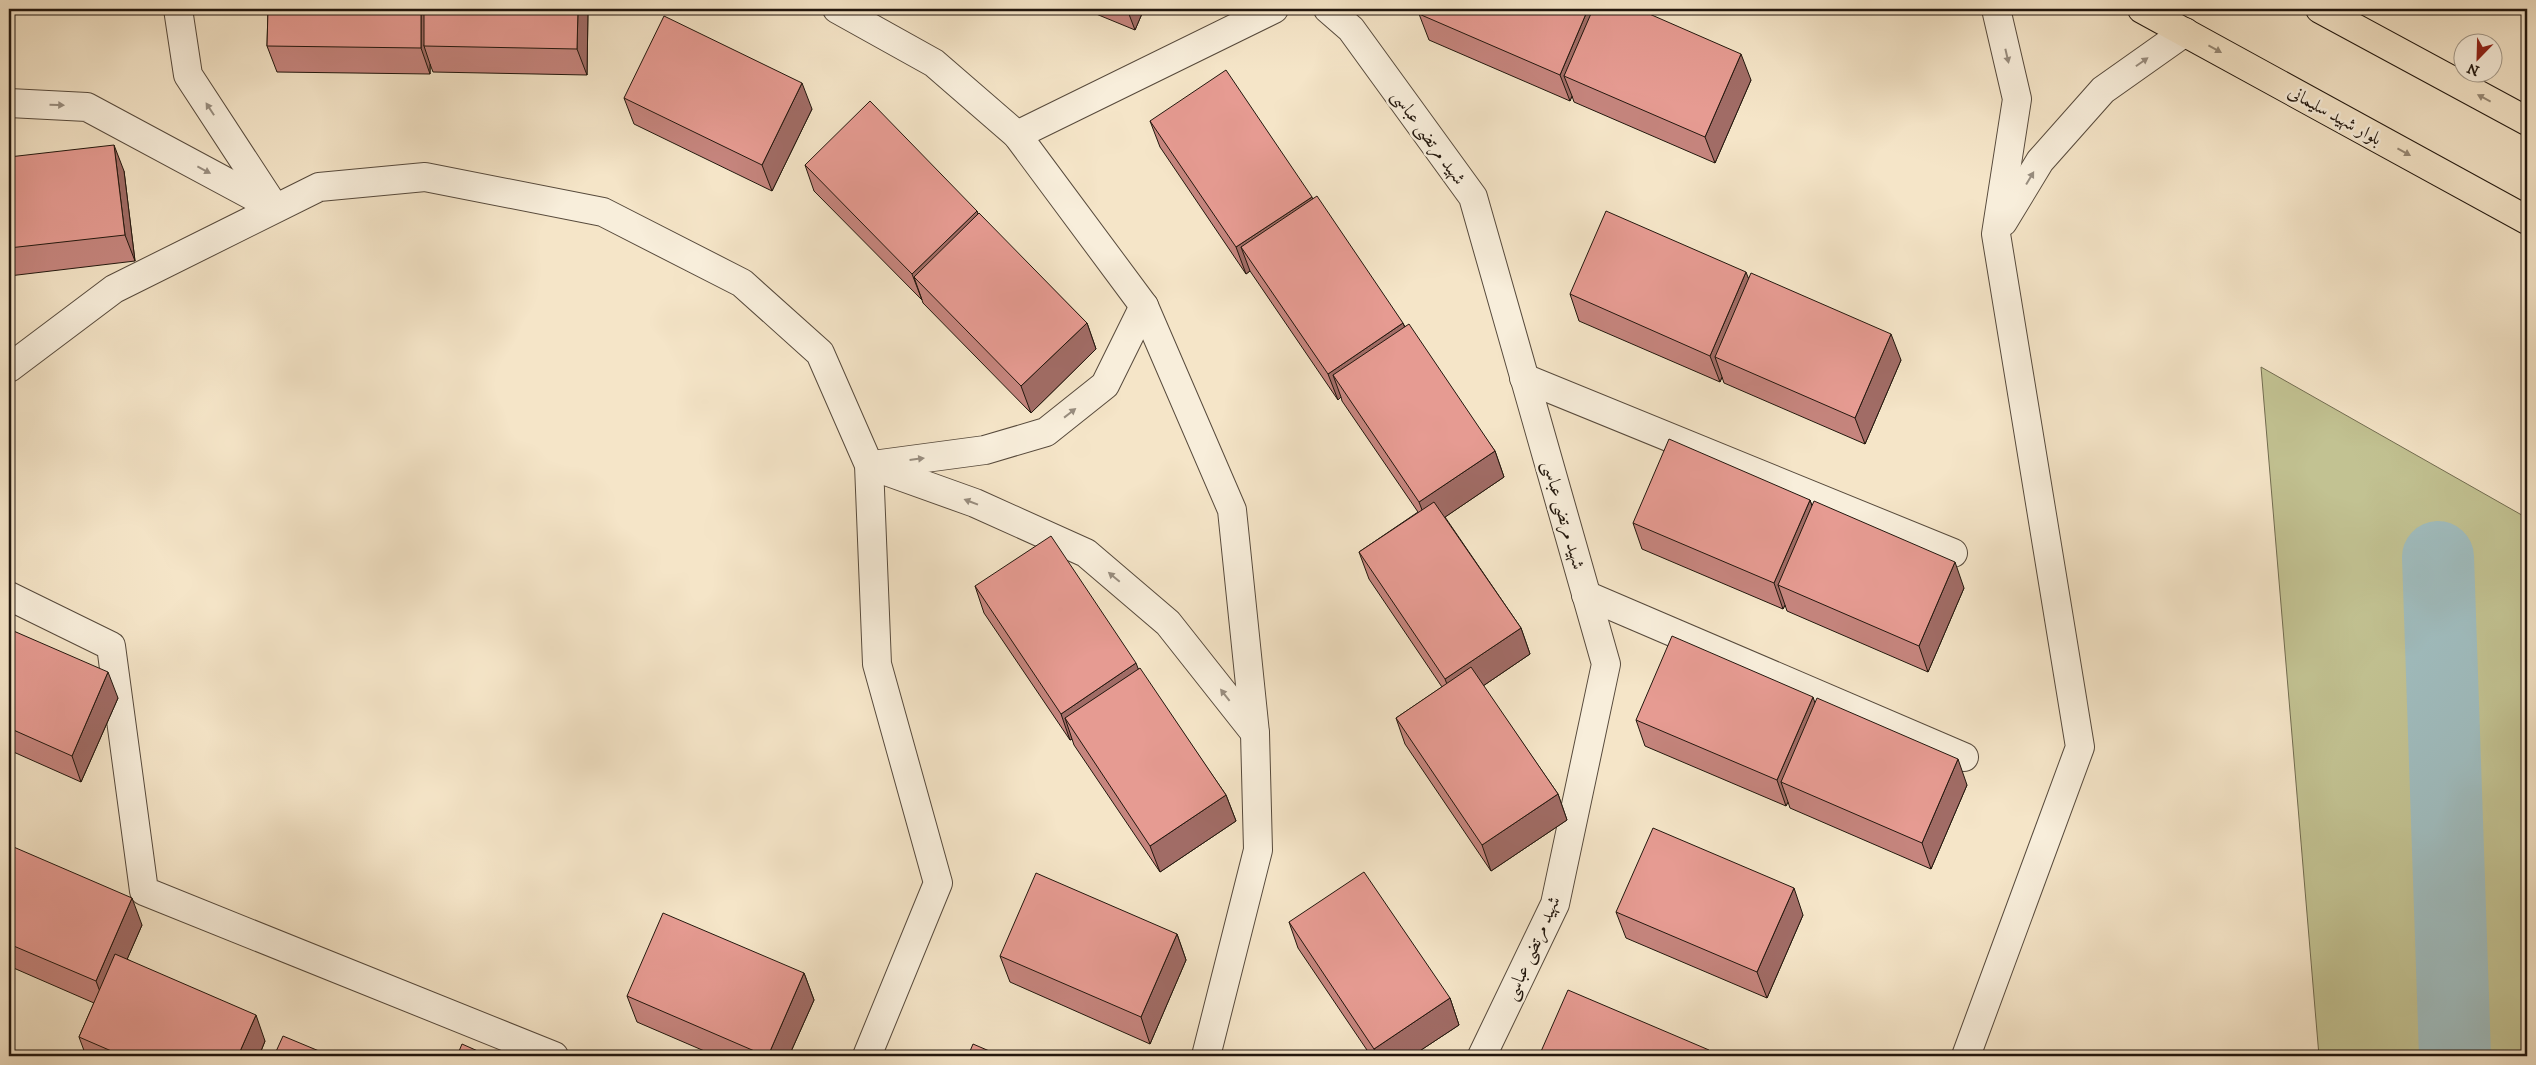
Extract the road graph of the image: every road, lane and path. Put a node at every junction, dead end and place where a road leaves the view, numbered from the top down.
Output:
1 (178, 9) edge
2 (837, 9) edge
3 (1274, 9) edge
4 (1328, 9) edge
5 (1996, 9) edge
6 (2142, 9) edge
7 (2320, 9) edge
8 (2185, 32) junction
9 (9, 103) edge
10 (2527, 121) edge
11 (1017, 135) junction
12 (275, 208) junction
13 (2527, 220) edge
14 (1996, 234) junction
15 (1144, 306) junction
16 (9, 368) edge
17 (1524, 378) junction
18 (869, 465) junction
19 (1953, 554) dead end
20 (1586, 595) junction
21 (9, 596) edge
22 (1255, 733) junction
23 (1964, 757) dead end
24 (554, 1056) edge
25 (867, 1056) edge
26 (1206, 1056) edge
27 (1482, 1056) edge
28 (1966, 1056) edge

12 -> 1 street
2 - 11 street
3 - 11 street
4 - 17 street, شهید مرتضی عباسی
5 -> 14 street
6 - 8 main road, بلوار شهید سلیمانی
10 -> 7 main road
8 -> 13 main road, بلوار شهید سلیمانی
14 -> 8 street
9 -> 12 street
11 - 15 street
12 - 16 street
12 - 18 street
14 - 28 street
18 -> 15 street
15 - 22 street
17 - 19 street
17 - 20 street, شهید مرتضی عباسی
22 -> 18 street
18 - 25 street
20 - 23 street
20 - 27 street, شهید مرتضی عباسی
21 - 24 street
22 - 26 street

